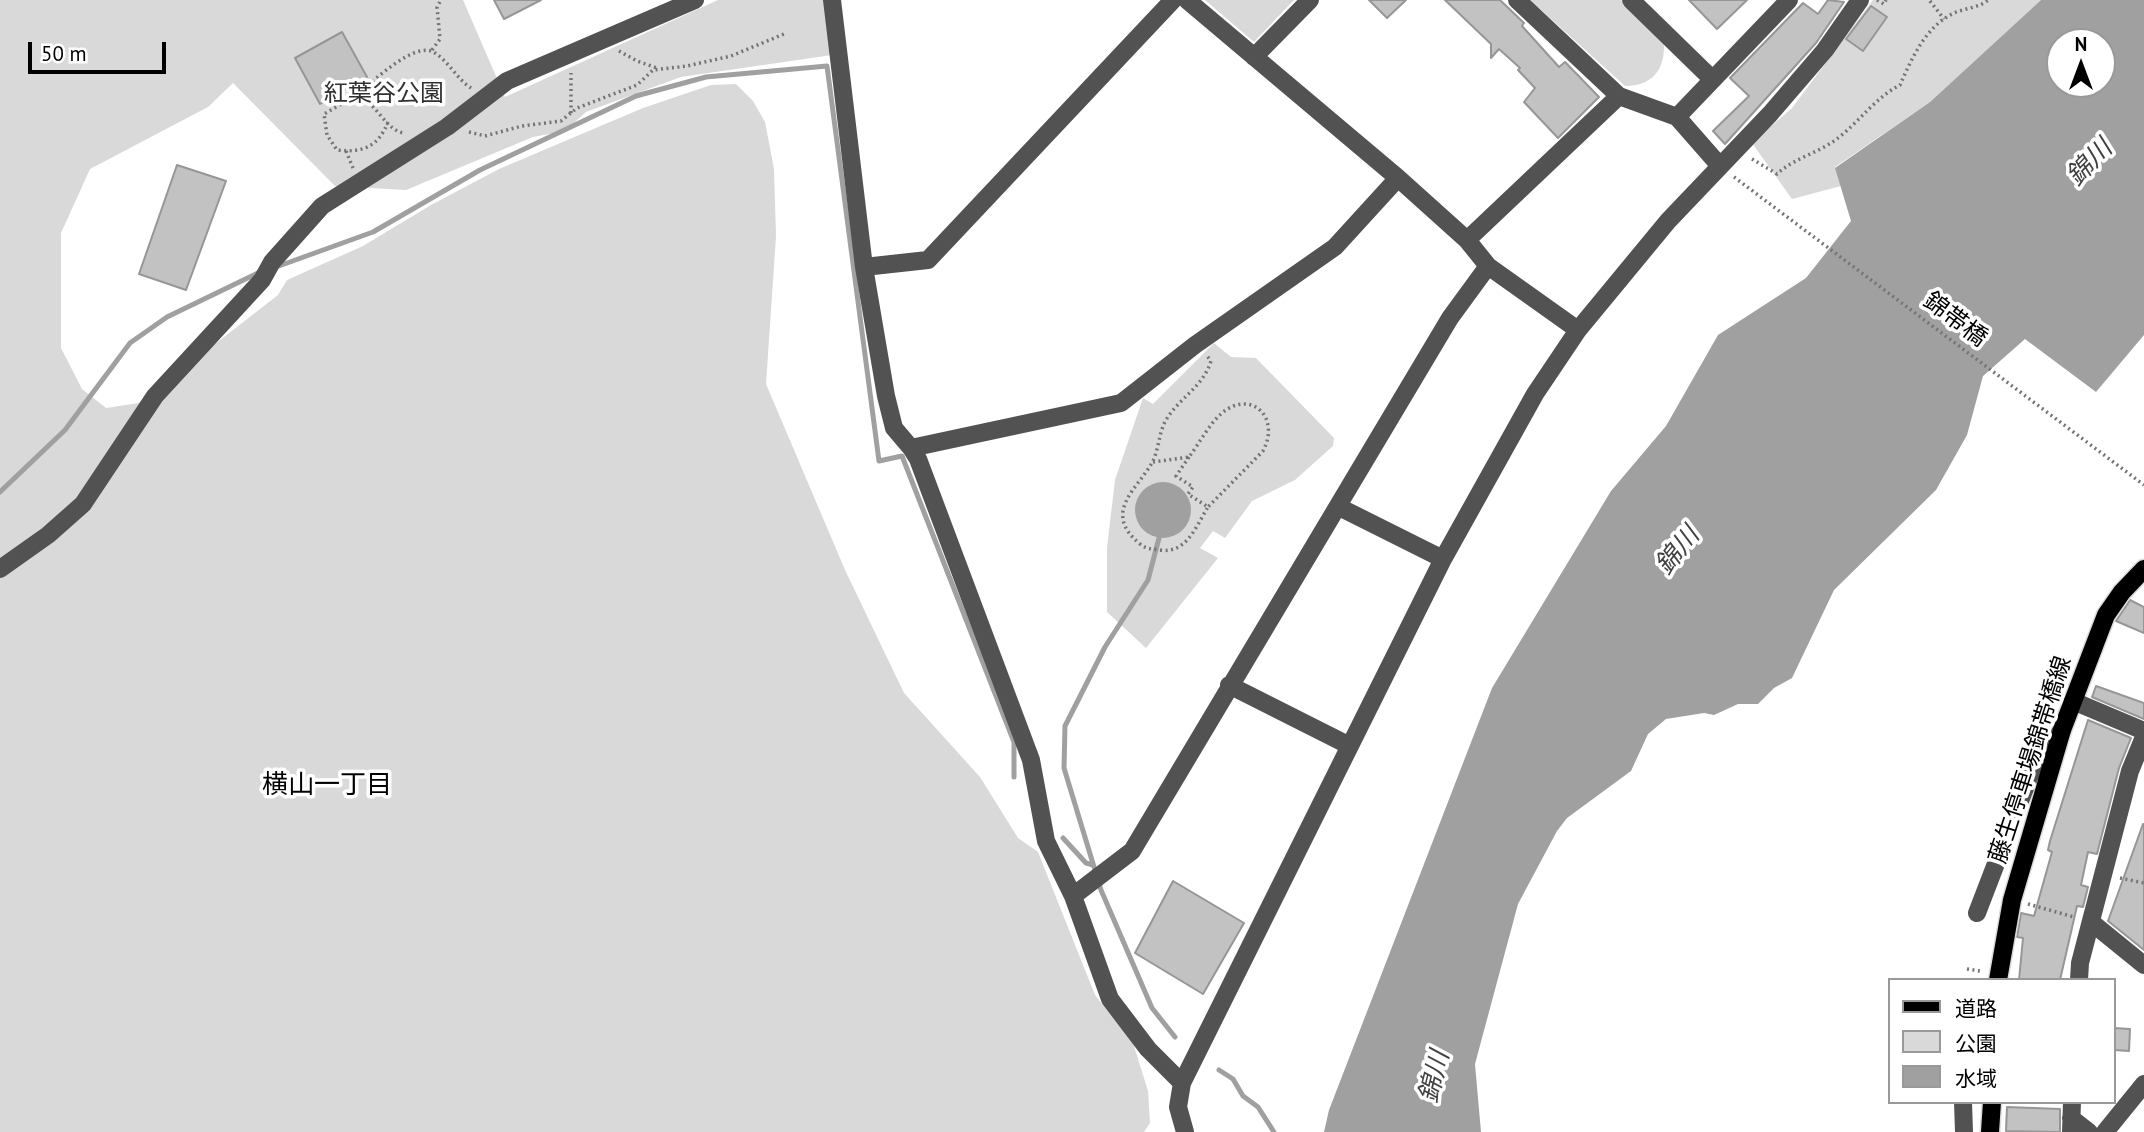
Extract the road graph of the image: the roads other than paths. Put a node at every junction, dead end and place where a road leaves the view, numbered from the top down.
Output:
1 (695, 0) edge
2 (832, 0) edge
3 (1173, 0) edge
4 (1187, 0) edge
5 (1310, 0) edge
6 (1517, 0) edge
7 (1631, 0) edge
8 (1788, 0) edge
9 (1860, 0) edge
10 (1254, 57) junction
11 (1712, 79) junction
12 (1619, 96) junction
13 (1677, 117) junction
14 (1720, 166) junction
15 (1398, 178) junction
16 (1467, 240) junction
17 (1488, 266) junction
18 (864, 267) junction
19 (1578, 330) junction
20 (911, 448) junction
21 (1339, 507) junction
22 (1443, 559) junction
23 (0, 569) edge
24 (2144, 569) edge
25 (1230, 685) junction
26 (2073, 701) junction
27 (2062, 730) junction
28 (2144, 730) edge
29 (2144, 737) edge
30 (1350, 746) junction
31 (1073, 897) junction
32 (1977, 913) dead end
33 (2091, 922) junction
34 (2144, 965) edge
35 (1998, 978) edge
36 (2079, 978) edge
37 (1182, 1083) junction
38 (2144, 1084) edge
39 (1963, 1104) edge
40 (1992, 1104) edge
41 (2072, 1117) edge
42 (1185, 1132) edge
43 (1964, 1132) edge
44 (1990, 1132) edge
45 (2089, 1132) edge
46 (2105, 1132) edge

1 - 23 street
2 - 18 street
3 - 18 street
4 - 10 street
5 - 10 street
6 - 12 street
7 - 11 street
8 - 11 street
9 - 14 street
10 - 15 street
11 - 13 street
12 - 13 street
12 - 16 street
13 - 14 street
14 - 19 street
15 - 16 street
15 - 20 street
16 - 17 street
17 - 19 street
17 - 21 street
18 - 20 street
19 - 22 street
20 - 31 street
21 - 22 street
21 - 25 street
22 - 30 street
24 - 26 main road, 藤生停車場錦帯橋線
25 - 30 street
25 - 31 street
26 - 27 main road, 藤生停車場錦帯橋線
26 - 28 street
27 - 32 street
27 - 35 main road, 藤生停車場錦帯橋線
29 - 33 street
30 - 37 street
31 - 37 street
33 - 34 street
33 - 36 street
37 - 42 street
38 - 46 street
39 - 43 street
40 - 44 main road
41 - 45 street

